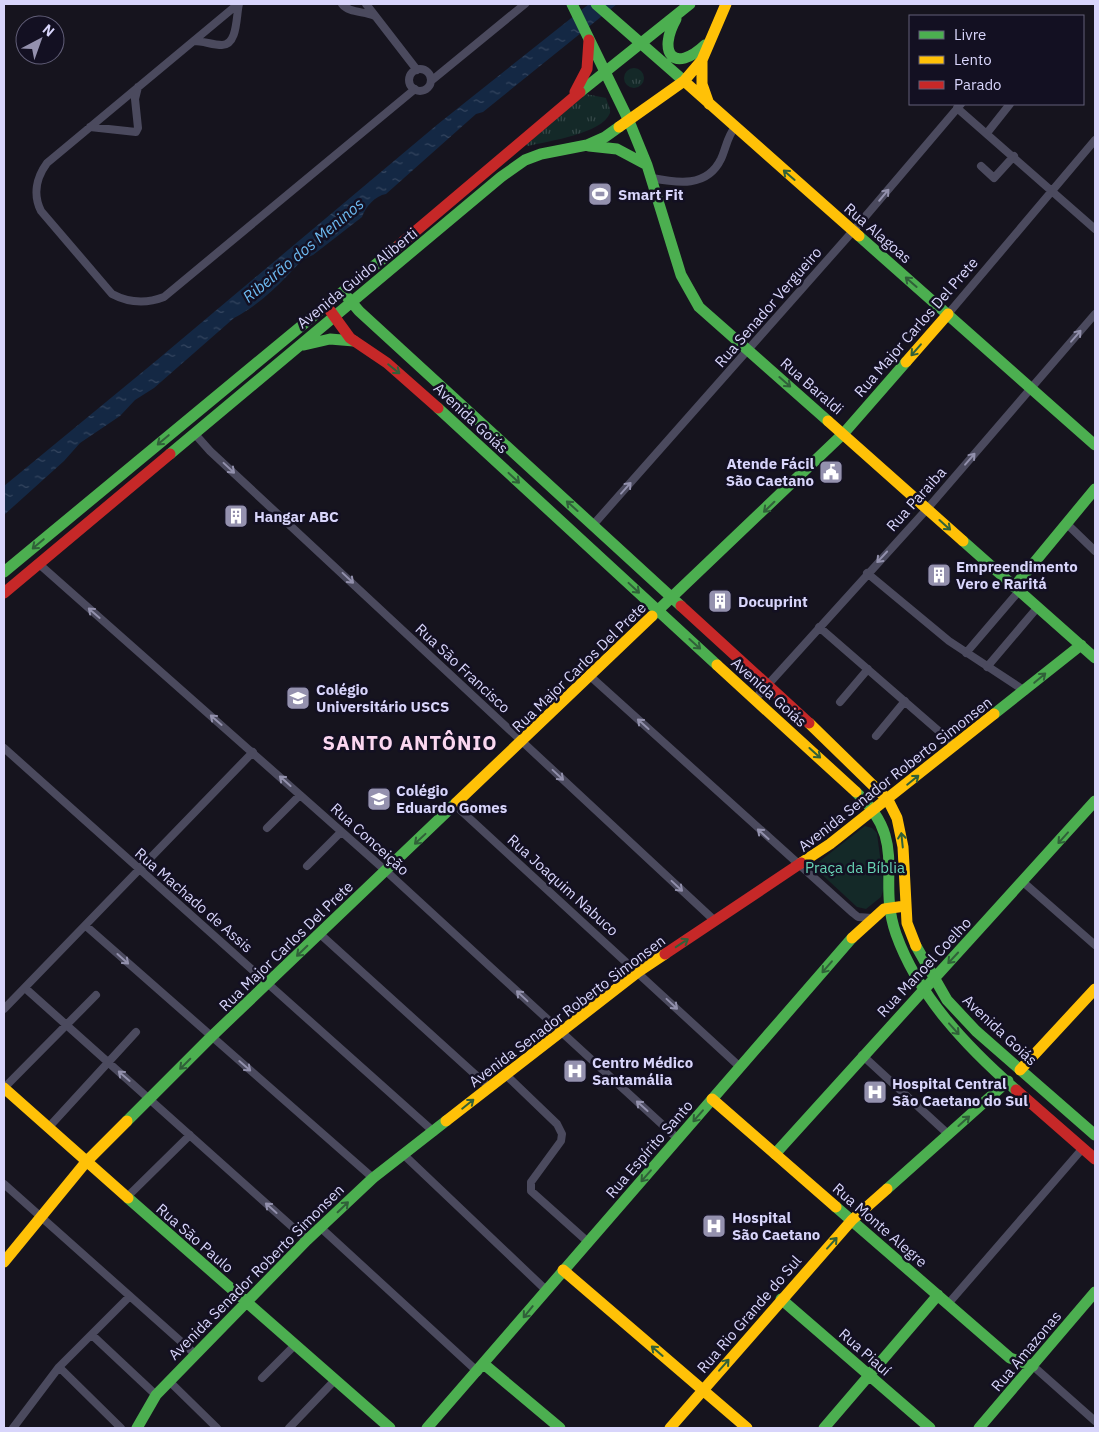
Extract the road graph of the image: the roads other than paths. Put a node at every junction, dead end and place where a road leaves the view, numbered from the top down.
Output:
1 (238, 4) edge
2 (342, 4) edge
3 (366, 4) edge
4 (525, 4) edge
5 (596, 4) edge
6 (726, 4) edge
7 (688, 6) edge
8 (574, 8) edge
9 (377, 16) junction
10 (589, 34) junction
11 (713, 36) junction
12 (194, 41) junction
13 (640, 43) junction
14 (702, 60) junction
15 (667, 65) junction
16 (418, 70) junction
17 (606, 71) junction
18 (431, 81) junction
19 (684, 81) junction
20 (138, 87) junction
21 (415, 89) junction
22 (569, 100) junction
23 (658, 100) junction
24 (709, 104) junction
25 (1009, 105) edge
26 (959, 106) edge
27 (629, 121) junction
28 (90, 127) junction
29 (735, 127) junction
30 (987, 133) junction
31 (1095, 140) edge
32 (587, 145) junction
33 (1014, 156) junction
34 (647, 165) junction
35 (981, 166) dead end
36 (652, 178) junction
37 (1054, 192) junction
38 (1095, 229) edge
39 (853, 231) junction
40 (343, 292) junction
41 (351, 302) junction
42 (326, 305) junction
43 (948, 314) junction
44 (1095, 314) edge
45 (333, 316) junction
46 (354, 341) junction
47 (748, 350) junction
48 (292, 351) junction
49 (1031, 388) junction
50 (201, 409) junction
51 (194, 433) junction
52 (844, 434) junction
53 (1095, 445) edge
54 (1095, 488) edge
55 (927, 509) junction
56 (1066, 523) junction
57 (593, 525) junction
58 (1095, 551) edge
59 (39, 564) junction
60 (4, 572) edge
61 (867, 573) junction
62 (1016, 589) junction
63 (4, 593) edge
64 (670, 600) junction
65 (1037, 608) junction
66 (659, 611) junction
67 (819, 627) junction
68 (1080, 645) junction
69 (966, 653) junction
70 (1095, 658) edge
71 (987, 666) junction
72 (868, 669) junction
73 (590, 676) junction
74 (766, 685) junction
75 (1024, 692) junction
76 (755, 699) junction
77 (905, 701) junction
78 (840, 702) dead end
79 (876, 736) dead end
80 (523, 742) junction
81 (956, 746) junction
82 (4, 748) edge
83 (253, 752) junction
84 (300, 795) junction
85 (888, 800) junction
86 (1095, 801) edge
87 (456, 806) junction
88 (875, 810) junction
89 (267, 828) dead end
90 (341, 832) junction
91 (307, 866) dead end
92 (799, 866) junction
93 (140, 870) junction
94 (386, 871) junction
95 (1023, 882) junction
96 (905, 906) junction
97 (890, 908) junction
98 (858, 917) junction
99 (872, 918) junction
100 (715, 921) junction
101 (86, 926) junction
102 (859, 930) junction
103 (320, 934) junction
104 (1095, 944) edge
105 (638, 972) junction
106 (934, 978) junction
107 (269, 984) junction
108 (24, 988) junction
109 (1095, 989) edge
110 (924, 990) junction
111 (96, 995) dead end
112 (4, 1009) edge
113 (66, 1025) junction
114 (560, 1031) junction
115 (136, 1032) dead end
116 (211, 1037) junction
117 (862, 1055) junction
118 (107, 1062) junction
119 (740, 1067) junction
120 (1020, 1070) junction
121 (506, 1075) junction
122 (1008, 1081) junction
123 (489, 1087) junction
124 (4, 1088) edge
125 (150, 1099) junction
126 (712, 1099) junction
127 (48, 1128) junction
128 (434, 1132) junction
129 (948, 1134) junction
130 (190, 1135) junction
131 (1095, 1135) edge
132 (678, 1139) junction
133 (1083, 1148) junction
134 (775, 1154) junction
135 (404, 1155) junction
136 (1095, 1159) edge
137 (86, 1162) junction
138 (373, 1178) junction
139 (4, 1184) edge
140 (126, 1198) junction
141 (40, 1217) junction
142 (852, 1220) junction
143 (321, 1228) junction
144 (307, 1240) junction
145 (588, 1242) junction
146 (4, 1262) edge
147 (564, 1270) junction
148 (546, 1290) junction
149 (1095, 1292) edge
150 (938, 1295) junction
151 (130, 1296) junction
152 (781, 1299) junction
153 (246, 1303) junction
154 (948, 1304) junction
155 (92, 1335) junction
156 (294, 1346) junction
157 (196, 1354) junction
158 (1033, 1366) junction
159 (59, 1367) junction
160 (481, 1368) junction
161 (869, 1376) junction
162 (262, 1378) dead end
163 (169, 1380) junction
164 (335, 1380) junction
165 (703, 1390) junction
166 (156, 1395) junction
167 (1095, 1421) edge
168 (13, 1428) edge
169 (120, 1428) edge
170 (137, 1428) edge
171 (217, 1428) edge
172 (289, 1428) edge
173 (390, 1428) edge
174 (427, 1428) edge
175 (560, 1428) edge
176 (670, 1428) edge
177 (747, 1428) edge
178 (824, 1428) edge
179 (930, 1428) edge
180 (979, 1428) edge

1 - 12 street
1 - 12 street
2 - 9 street
3 - 9 street
4 - 18 street
5 - 13 street, Rua Alagoas
6 - 11 street, Avenida Guido Aliberti
7 - 11 street
7 - 13 street, Avenida Guido Aliberti
8 - 10 street, Rua Baraldi
9 - 16 street
10 - 17 street, Rua Baraldi
10 - 22 street
11 - 14 street, Avenida Guido Aliberti
12 - 20 street
13 - 15 street, Rua Alagoas
13 - 17 street, Avenida Guido Aliberti
14 - 19 street, Avenida Guido Aliberti
14 - 24 street
15 - 19 street, Rua Alagoas
15 - 23 street
16 - 18 street
16 - 21 street
17 - 22 street, Avenida Guido Aliberti
17 - 27 street, Rua Baraldi
18 - 21 street
19 - 23 street, Avenida Guido Aliberti
19 - 24 street, Rua Alagoas
20 - 28 street
20 - 28 street
21 - 28 street
22 - 40 street, Avenida Guido Aliberti
23 - 27 street, Avenida Guido Aliberti
24 - 29 street, Rua Alagoas
25 - 30 street
26 - 30 street
39 -> 26 street, Rua Senador Vergueiro
27 - 32 street, Avenida Guido Aliberti
27 - 34 street, Rua Baraldi
29 - 36 street
39 -> 29 street, Rua Alagoas
30 - 33 street
31 - 37 street, Rua Major Carlos Del Prete
32 - 34 street
32 - 41 street, Avenida Guido Aliberti
33 - 35 street
33 - 37 street
34 - 36 street, Rua Baraldi
36 - 47 street, Rua Baraldi
37 - 38 street
37 - 43 street, Rua Major Carlos Del Prete
43 -> 39 street, Rua Alagoas
39 - 47 street, Rua Senador Vergueiro
40 - 41 street, Avenida Goiás
40 - 42 street, Avenida Guido Aliberti
41 - 45 street, Avenida Guido Aliberti
57 -> 41 street, Avenida Goiás
42 - 45 street, Avenida Goiás
42 - 50 street, Avenida Guido Aliberti
43 - 49 street, Rua Alagoas
43 -> 52 street, Rua Major Carlos Del Prete
49 -> 44 street, Rua Paraiba
45 - 46 street, Avenida Goiás
45 - 48 street, Avenida Guido Aliberti
46 - 48 street
46 -> 66 street, Avenida Goiás
47 -> 52 street, Rua Baraldi
57 -> 47 street, Rua Senador Vergueiro
48 - 51 street, Avenida Guido Aliberti
49 - 53 street, Rua Alagoas
55 -> 49 street, Rua Paraiba
50 - 51 street
50 -> 60 street, Avenida Guido Aliberti
51 - 59 street, Avenida Guido Aliberti
51 -> 80 street, Rua São Francisco
52 - 55 street, Rua Baraldi
52 -> 64 street, Rua Major Carlos Del Prete
54 - 56 street
55 -> 61 street, Rua Paraiba
55 -> 62 street, Rua Baraldi
56 - 58 street
56 - 62 street
57 - 64 street, Avenida Goiás
59 - 63 street, Avenida Guido Aliberti
83 -> 59 street, Rua Conceição
61 - 67 street, Rua Paraiba
61 - 69 street
62 - 65 street, Rua Baraldi
62 - 69 street
64 - 66 street, Rua Major Carlos Del Prete
64 - 74 street, Avenida Goiás
65 - 68 street, Rua Baraldi
65 - 71 street
66 - 73 street, Rua Major Carlos Del Prete
66 -> 76 street, Avenida Goiás
67 - 72 street
67 - 74 street, Rua Paraiba
68 - 70 street, Rua Baraldi
75 -> 68 street, Avenida Senador Roberto Simonsen
69 - 71 street
71 - 75 street
72 - 77 street
72 - 78 street
73 - 80 street, Rua Major Carlos Del Prete
92 -> 73 street
74 - 76 street, Rua Paraiba
74 - 85 street, Avenida Goiás
75 - 81 street, Avenida Senador Roberto Simonsen
76 -> 88 street, Avenida Goiás
77 - 79 street
77 - 81 street
80 - 87 street, Rua Major Carlos Del Prete
80 -> 100 street, Rua São Francisco
85 -> 81 street, Avenida Senador Roberto Simonsen
82 - 93 street, Rua Machado de Assis
84 -> 83 street, Rua Conceição
83 - 93 street
84 - 89 street
84 - 90 street, Rua Conceição
85 - 88 street, Avenida Senador Roberto Simonsen
96 -> 85 street, Avenida Goiás
86 -> 95 street, Rua Manoel Coelho
87 -> 94 street, Rua Major Carlos Del Prete
87 - 105 street, Rua Joaquim Nabuco
88 - 92 street, Avenida Senador Roberto Simonsen
88 - 97 street, Avenida Goiás
90 - 91 street
90 - 94 street, Rua Conceição
92 - 98 street
92 - 100 street, Avenida Senador Roberto Simonsen
93 - 101 street
93 - 107 street, Rua Machado de Assis
94 - 103 street, Rua Major Carlos Del Prete
114 -> 94 street, Rua Conceição
95 - 104 street
95 -> 106 street, Rua Manoel Coelho
96 - 97 street, Rua Espírito Santo
96 - 106 street, Avenida Goiás
97 - 99 street, Rua Espírito Santo
97 - 110 street, Avenida Goiás
98 - 99 street
98 - 102 street
99 - 102 street, Rua Espírito Santo
105 -> 100 street, Avenida Senador Roberto Simonsen
101 - 108 street
101 -> 116 street
102 -> 119 street, Rua Espírito Santo
103 -> 107 street, Rua Major Carlos Del Prete
103 - 123 street
105 - 114 street, Avenida Senador Roberto Simonsen
105 -> 119 street, Rua Joaquim Nabuco
106 - 110 street, Rua Manoel Coelho
106 - 120 street, Avenida Goiás
107 - 116 street, Rua Major Carlos Del Prete
107 - 128 street, Rua Machado de Assis
108 - 112 street
108 - 113 street
109 - 120 street
110 - 117 street, Rua Manoel Coelho
110 -> 122 street, Avenida Goiás
111 - 113 street
113 - 118 street
113 - 124 street
114 - 121 street, Avenida Senador Roberto Simonsen
132 -> 114 street, Rua Conceição
115 - 118 street
116 -> 125 street, Rua Major Carlos Del Prete
116 -> 138 street
117 - 129 street
117 - 134 street, Rua Manoel Coelho
125 -> 118 street
118 - 127 street
119 - 126 street, Rua Espírito Santo
120 - 131 street, Avenida Goiás
121 - 123 street, Avenida Senador Roberto Simonsen
121 - 145 street
129 -> 122 street, Rua Rio Grande do Sul
122 - 133 street, Avenida Goiás
128 -> 123 street, Avenida Senador Roberto Simonsen
124 - 127 street, Rua São Paulo
125 - 130 street
125 - 137 street, Rua Major Carlos Del Prete
126 -> 132 street, Rua Espírito Santo
126 - 134 street, Rua Monte Alegre
127 - 137 street, Rua São Paulo
128 - 135 street, Avenida Senador Roberto Simonsen
129 - 142 street, Rua Rio Grande do Sul
130 - 140 street
144 -> 130 street
132 -> 145 street, Rua Espírito Santo
133 - 136 street, Avenida Goiás
133 - 154 street
134 - 142 street, Rua Monte Alegre
135 - 138 street, Avenida Senador Roberto Simonsen
135 - 148 street
137 - 140 street, Rua São Paulo
137 - 141 street, Rua Major Carlos Del Prete
143 -> 138 street, Avenida Senador Roberto Simonsen
139 - 141 street
140 - 153 street, Rua São Paulo
141 - 146 street, Rua Major Carlos Del Prete
141 - 151 street
142 - 150 street, Rua Monte Alegre
152 -> 142 street, Rua Rio Grande do Sul
143 - 144 street, Avenida Senador Roberto Simonsen
143 - 160 street
144 - 153 street, Avenida Senador Roberto Simonsen
145 - 147 street, Rua Espírito Santo
147 - 148 street, Rua Espírito Santo
165 -> 147 street
148 -> 160 street, Rua Espírito Santo
149 - 158 street, Rua Amazonas
150 - 154 street, Rua Monte Alegre
150 - 161 street
151 - 155 street
151 - 157 street
152 - 161 street, Rua Piauí
165 -> 152 street, Rua Rio Grande do Sul
153 - 156 street, Rua São Paulo
153 - 157 street, Avenida Senador Roberto Simonsen
154 - 158 street, Rua Monte Alegre
155 - 159 street
155 - 166 street
156 - 162 street
156 - 164 street, Rua São Paulo
157 - 163 street, Avenida Senador Roberto Simonsen
158 - 167 street
158 - 180 street, Rua Amazonas
159 - 168 street
159 - 169 street
160 - 174 street, Rua Espírito Santo
160 - 175 street
161 - 178 street
161 - 179 street, Rua Piauí
163 - 166 street, Avenida Senador Roberto Simonsen
163 - 171 street
164 - 172 street
164 - 173 street, Rua São Paulo
165 - 176 street, Rua Rio Grande do Sul
165 - 177 street
166 - 170 street, Avenida Senador Roberto Simonsen

